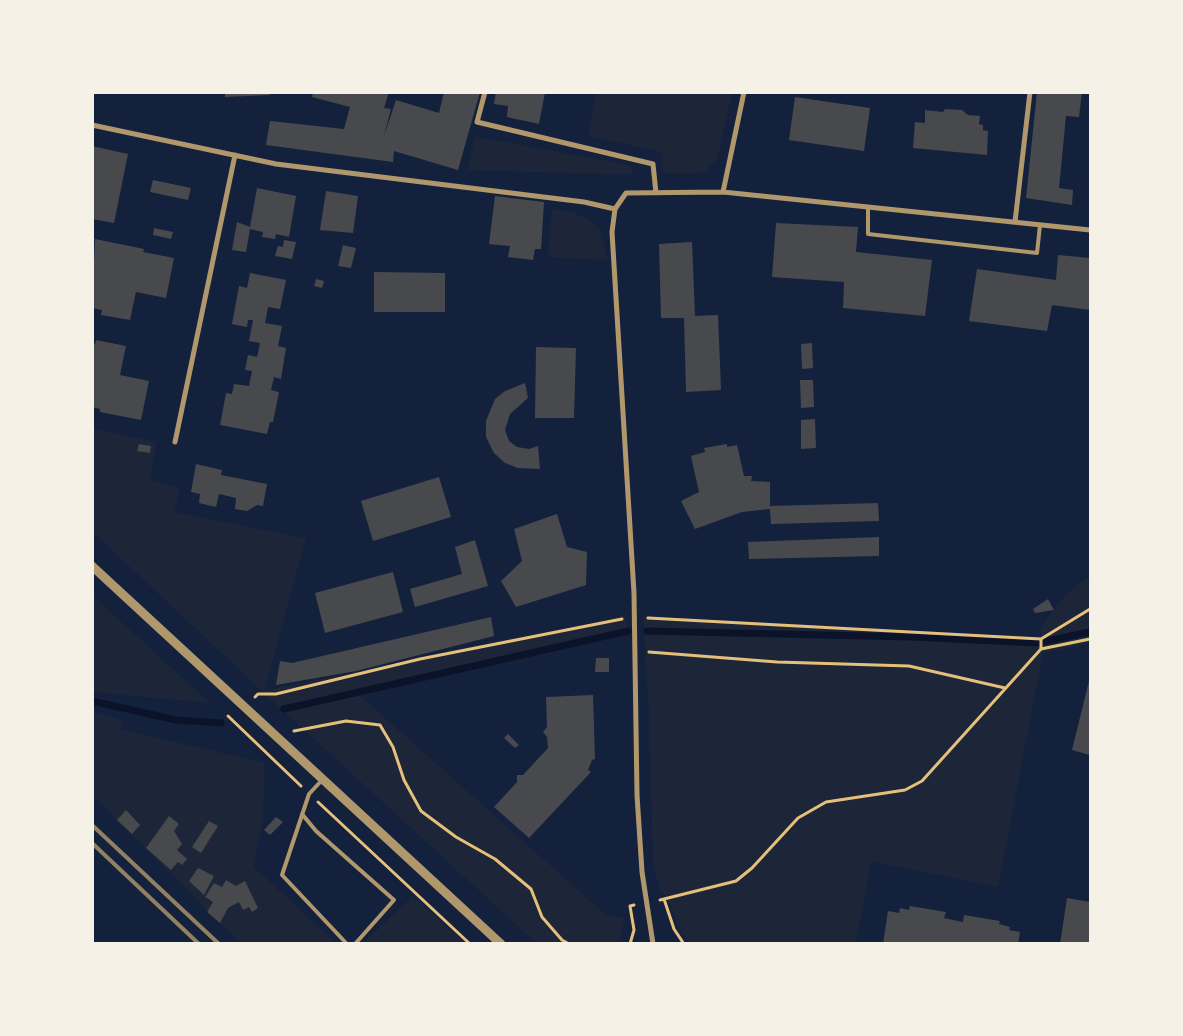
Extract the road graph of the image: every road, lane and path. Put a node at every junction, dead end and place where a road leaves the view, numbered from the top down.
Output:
1 (485, 92) edge
2 (744, 92) edge
3 (1030, 92) edge
4 (92, 125) edge
5 (235, 155) junction
6 (723, 192) junction
7 (656, 193) junction
8 (868, 207) junction
9 (615, 210) junction
10 (1015, 222) junction
11 (1040, 225) junction
12 (1090, 230) edge
13 (175, 442) dead end
14 (92, 566) edge
15 (1090, 609) edge
16 (634, 618) junction
17 (1041, 639) junction
18 (1090, 640) edge
19 (1041, 649) junction
20 (643, 651) dead end
21 (1005, 688) junction
22 (258, 694) dead end
23 (231, 719) dead end
24 (274, 734) junction
25 (323, 779) junction
26 (309, 794) junction
27 (302, 814) junction
28 (347, 944) edge
29 (355, 944) edge
30 (470, 944) edge
31 (501, 944) edge
32 (569, 944) edge
33 (653, 944) edge
34 (684, 944) edge

1 - 7 street
2 - 6 street
3 - 10 street
4 - 5 street
5 - 9 street
5 - 13 street
6 - 7 street
6 - 8 street
7 - 9 street
8 - 10 street
8 - 11 lane
9 - 16 street
10 - 11 street
11 - 12 street
14 - 24 street
15 - 17 path
16 - 17 path
16 - 22 path
16 - 33 street
17 - 19 path
18 - 19 path
19 - 21 path
20 - 21 path
21 - 34 path
23 - 26 path
24 - 25 street
24 - 32 path
25 - 26 lane
25 - 31 street
26 - 27 lane
26 - 30 path
27 - 28 lane
27 - 29 lane

